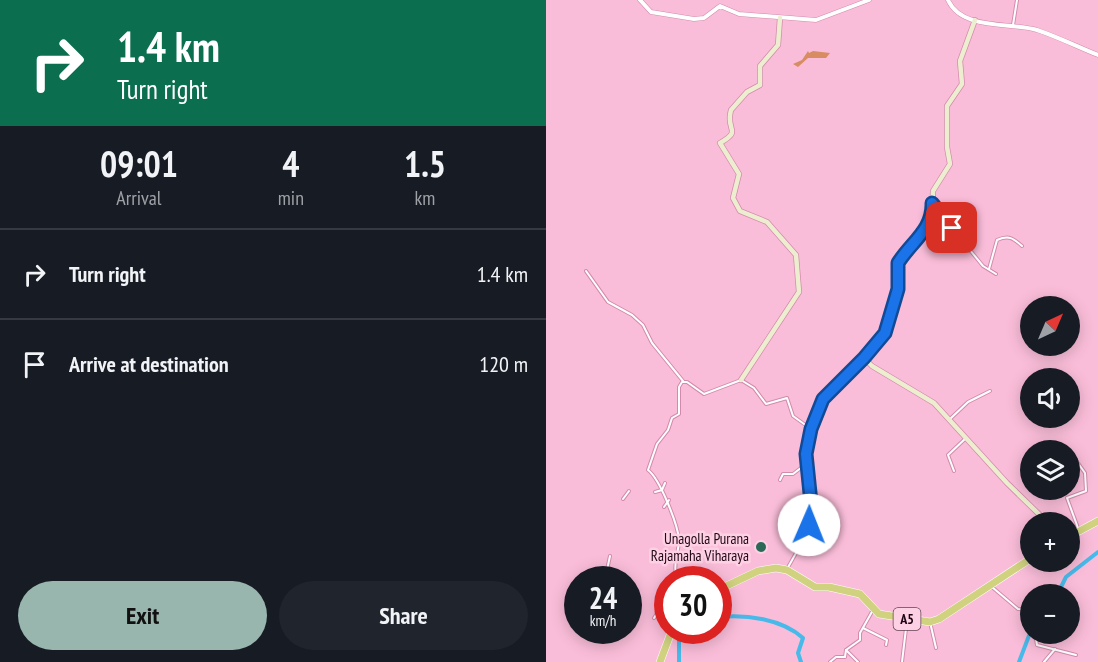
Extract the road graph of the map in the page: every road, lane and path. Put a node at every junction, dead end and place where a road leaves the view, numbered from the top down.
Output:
1 (640, 0) edge
2 (869, 0) edge
3 (948, 0) edge
4 (1017, 0) edge
5 (780, 18) junction
6 (975, 20) junction
7 (1013, 25) junction
8 (1098, 55) edge
9 (932, 203) junction
10 (1022, 246) dead end
11 (988, 269) junction
12 (586, 271) dead end
13 (996, 274) dead end
14 (864, 358) junction
15 (741, 381) junction
16 (684, 382) junction
17 (990, 391) dead end
18 (950, 419) junction
19 (811, 429) junction
20 (966, 438) junction
21 (806, 464) junction
22 (1080, 466) edge
23 (954, 471) dead end
24 (780, 480) dead end
25 (665, 483) dead end
26 (662, 490) junction
27 (629, 491) dead end
28 (655, 492) dead end
29 (1080, 493) edge
30 (623, 499) dead end
31 (669, 500) dead end
32 (666, 506) junction
33 (1037, 512) edge
34 (1098, 521) edge
35 (1080, 530) edge
36 (610, 556) dead end
37 (608, 566) edge
38 (677, 566) edge
39 (1020, 566) edge
40 (781, 569) junction
41 (732, 583) edge
42 (990, 585) junction
43 (1020, 609) edge
44 (873, 610) junction
45 (907, 619) junction
46 (930, 622) junction
47 (863, 628) junction
48 (667, 644) edge
49 (1037, 644) edge
50 (886, 645) dead end
51 (936, 648) dead end
52 (1055, 649) junction
53 (846, 650) junction
54 (1076, 655) dead end
55 (660, 662) edge
56 (830, 662) edge
57 (858, 662) edge
58 (902, 662) edge
59 (1044, 662) edge

1 - 5 street
2 - 5 street
3 - 6 street
4 - 7 street
5 - 15 main road
6 - 7 street
6 - 9 main road
7 - 8 street
9 - 11 street
9 - 14 main road
10 - 11 street
11 - 13 street
12 - 16 street
14 - 18 main road
14 - 19 street
15 - 16 street
15 - 19 street
16 - 26 street
17 - 18 street
18 - 20 main road
19 - 21 street
20 - 23 street
20 - 33 main road
21 - 24 street
21 - 40 street
22 - 29 street
25 - 26 street
26 - 28 street
26 - 32 street
27 - 30 street
31 - 32 street
32 - 38 street
34 - 35 highway
36 - 37 street
39 - 42 highway, A5
40 - 41 highway
40 - 44 highway, A5
42 - 43 street
42 - 46 highway, A5
44 - 45 highway, A5
44 - 47 street
45 - 46 highway, A5
45 - 58 street
46 - 51 street
47 - 50 street
47 - 53 street
48 - 55 highway
49 - 52 street
52 - 54 street
52 - 59 street
53 - 56 street
53 - 57 street

